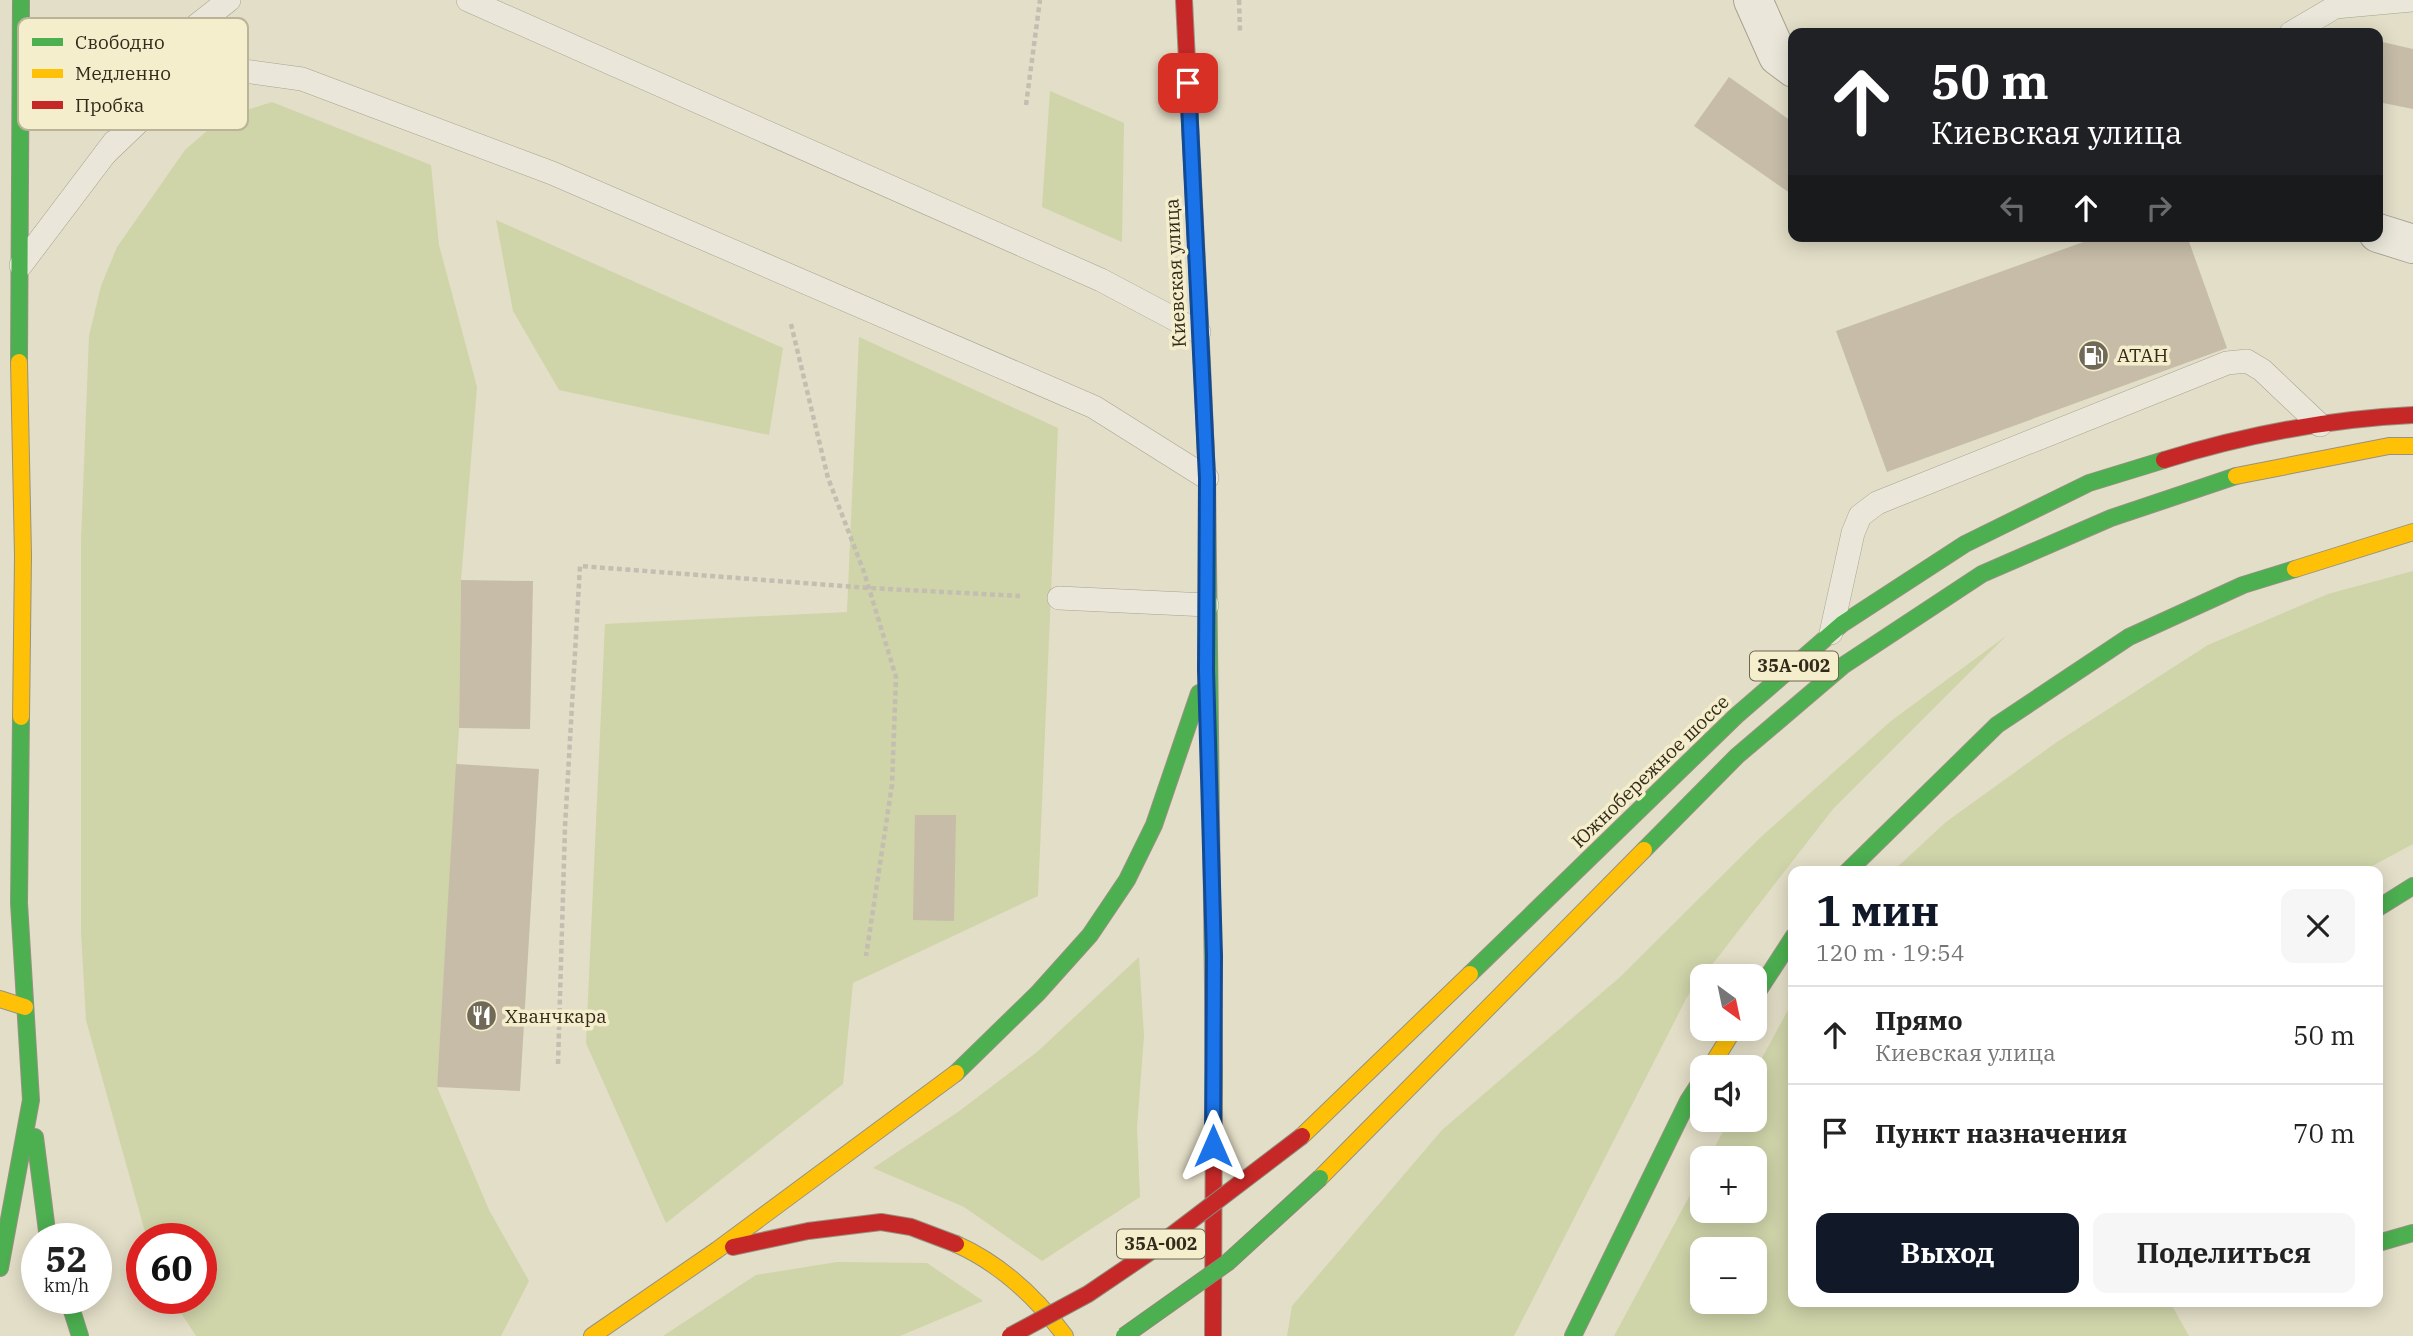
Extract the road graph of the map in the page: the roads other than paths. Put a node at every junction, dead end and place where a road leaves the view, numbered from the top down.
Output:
1 (21, 0) edge
2 (229, 0) edge
3 (468, 0) edge
4 (1184, 0) edge
5 (1753, 0) edge
6 (2413, 0) edge
7 (21, 18) edge
8 (206, 18) edge
9 (2299, 28) edge
10 (1788, 64) edge
11 (248, 72) edge
12 (21, 130) edge
13 (122, 130) edge
14 (130, 130) edge
15 (106, 153) junction
16 (2383, 235) edge
17 (2413, 244) edge
18 (21, 265) junction
19 (1199, 332) junction
20 (2413, 415) edge
21 (2320, 425) junction
22 (2413, 446) edge
23 (1207, 478) junction
24 (2406, 534) edge
25 (1059, 598) road end
26 (1207, 606) junction
27 (1831, 634) junction
28 (1206, 670) junction
29 (0, 784) edge
30 (19, 834) junction
31 (1853, 866) edge
32 (2413, 886) edge
33 (2383, 905) edge
34 (1788, 945) edge
35 (1768, 976) edge
36 (0, 999) edge
37 (24, 1007) junction
38 (1690, 1098) edge
39 (31, 1100) junction
40 (46, 1223) edge
41 (2413, 1233) edge
42 (2383, 1242) edge
43 (717, 1250) junction
44 (0, 1268) edge
45 (73, 1314) edge
46 (80, 1336) edge
47 (592, 1336) edge
48 (1010, 1336) edge
49 (1065, 1336) edge
50 (1124, 1336) edge
51 (1213, 1336) edge
52 (1573, 1336) edge

1 - 7 main road
2 - 8 lane
3 - 19 lane
4 - 19 main road, Киевская улица
5 - 10 street
6 - 9 lane
11 - 23 lane
12 - 18 main road
13 - 15 lane
14 - 15 lane
15 - 18 lane
16 - 17 street
18 - 30 main road
19 - 23 main road, Киевская улица
20 - 21 main road, Южнобережное шоссе / 35А-002
21 - 27 main road, Южнобережное шоссе / 35А-002
21 - 27 lane
22 - 50 main road, 35А-002, bridge
23 - 26 main road, Киевская улица
24 - 31 main road
25 - 26 lane
26 - 28 main road, Киевская улица
27 - 48 main road, Южнобережное шоссе / 35А-002, bridge
28 - 43 main road
28 - 51 main road, Киевская улица
29 - 30 lane
30 - 37 main road
32 - 33 main road
34 - 35 main road
36 - 37 main road
37 - 39 main road
38 - 52 main road
39 - 40 main road
39 - 44 main road
41 - 42 main road
43 - 47 main road
43 - 49 main road
45 - 46 main road

